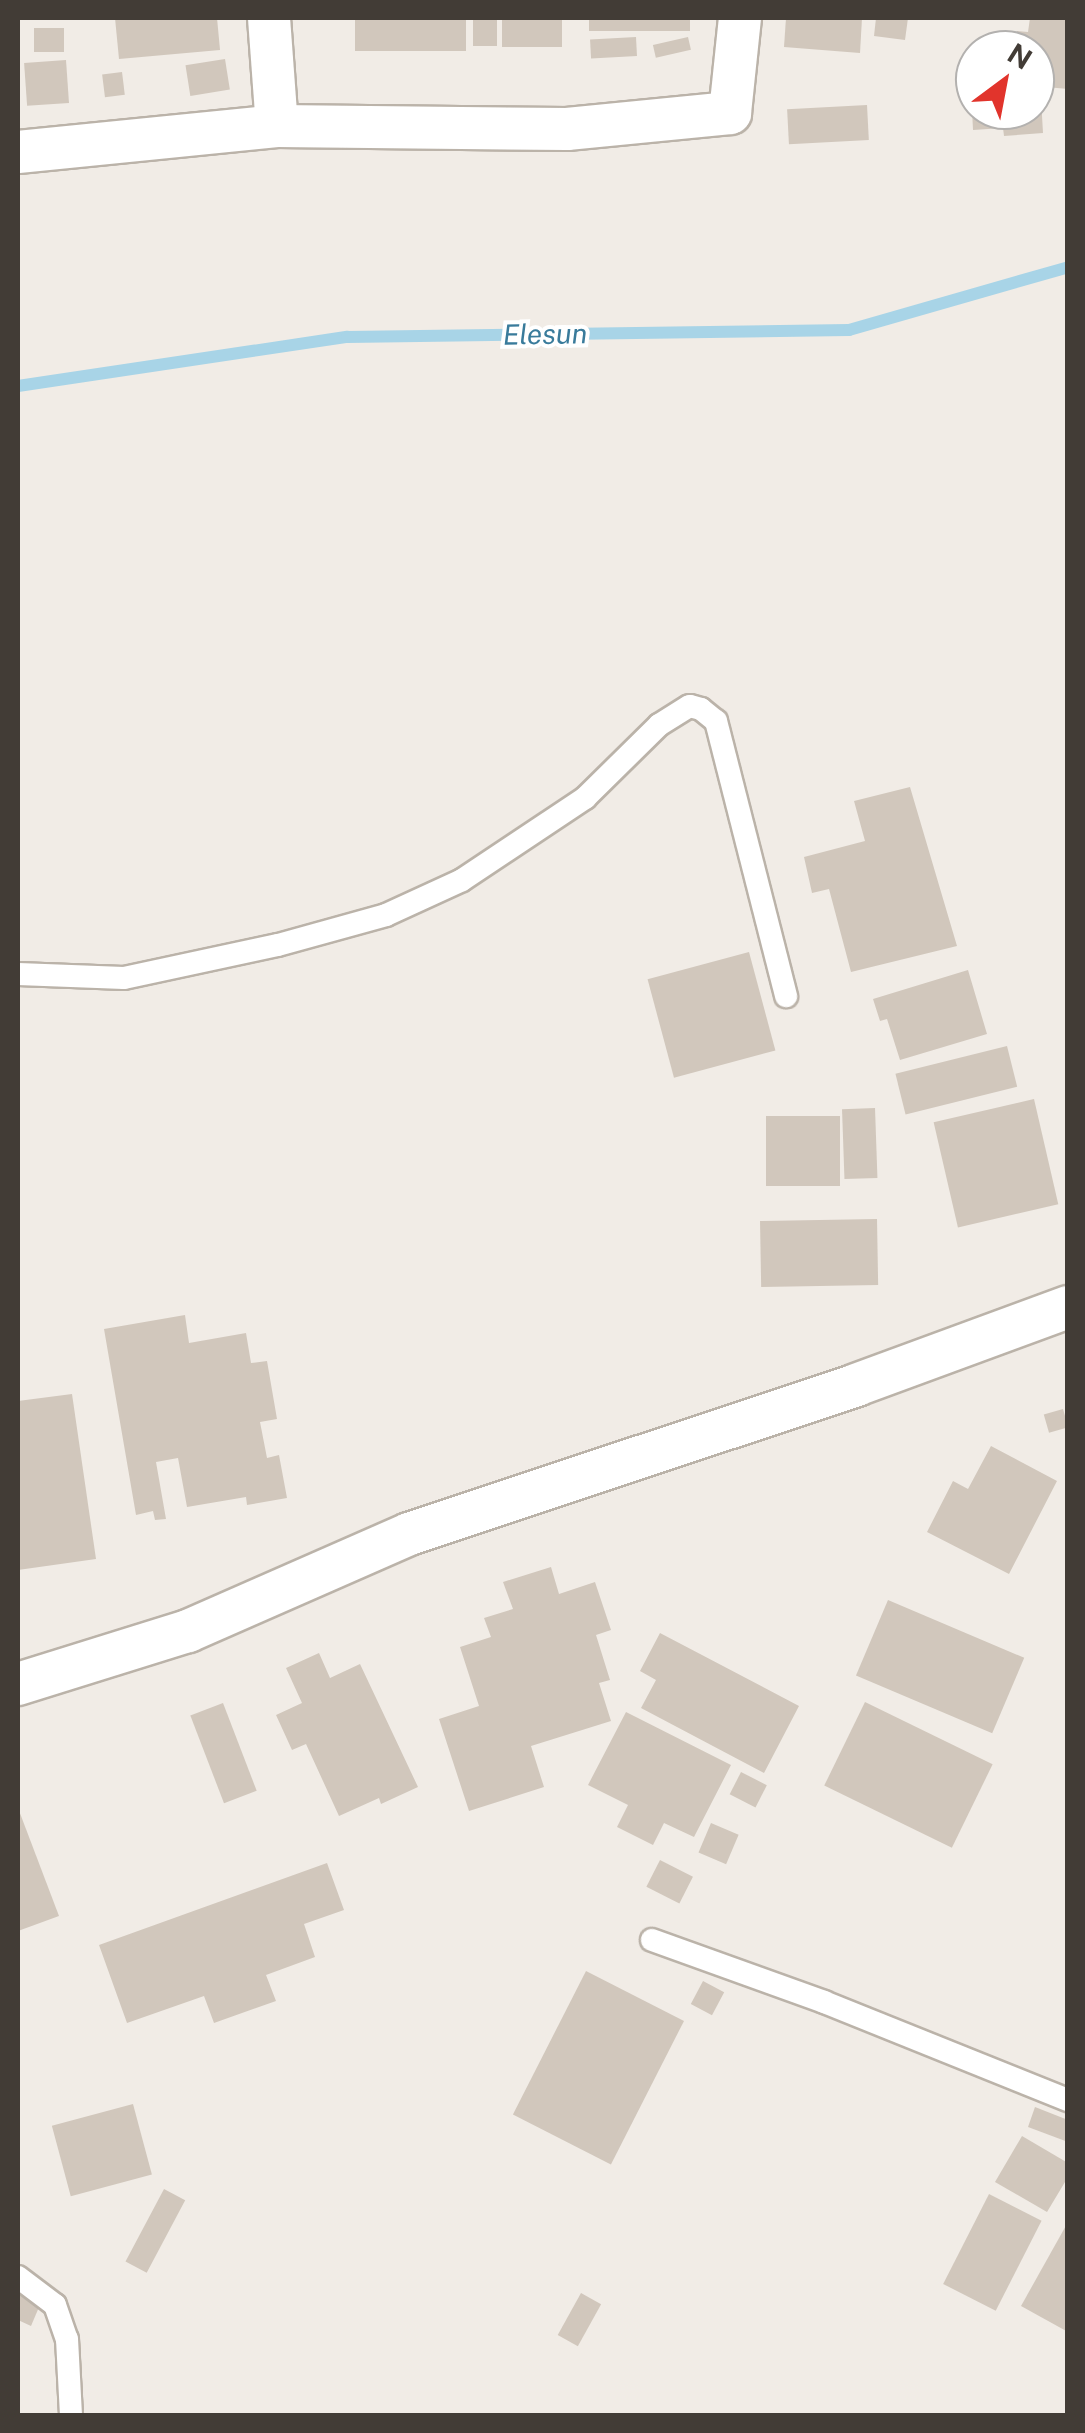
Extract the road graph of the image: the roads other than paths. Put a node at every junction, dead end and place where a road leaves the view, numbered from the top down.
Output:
1 (269, 18) edge
2 (740, 18) edge
3 (277, 126) junction
4 (18, 152) edge
5 (18, 974) edge
6 (786, 996) dead end
7 (1068, 1307) edge
8 (18, 1684) edge
9 (652, 1940) dead end
10 (1068, 2100) edge
11 (18, 2276) edge
12 (71, 2416) edge

1 - 3 street
2 - 3 street
3 - 4 street
5 - 6 lane
7 - 8 street
9 - 10 lane
11 - 12 lane

